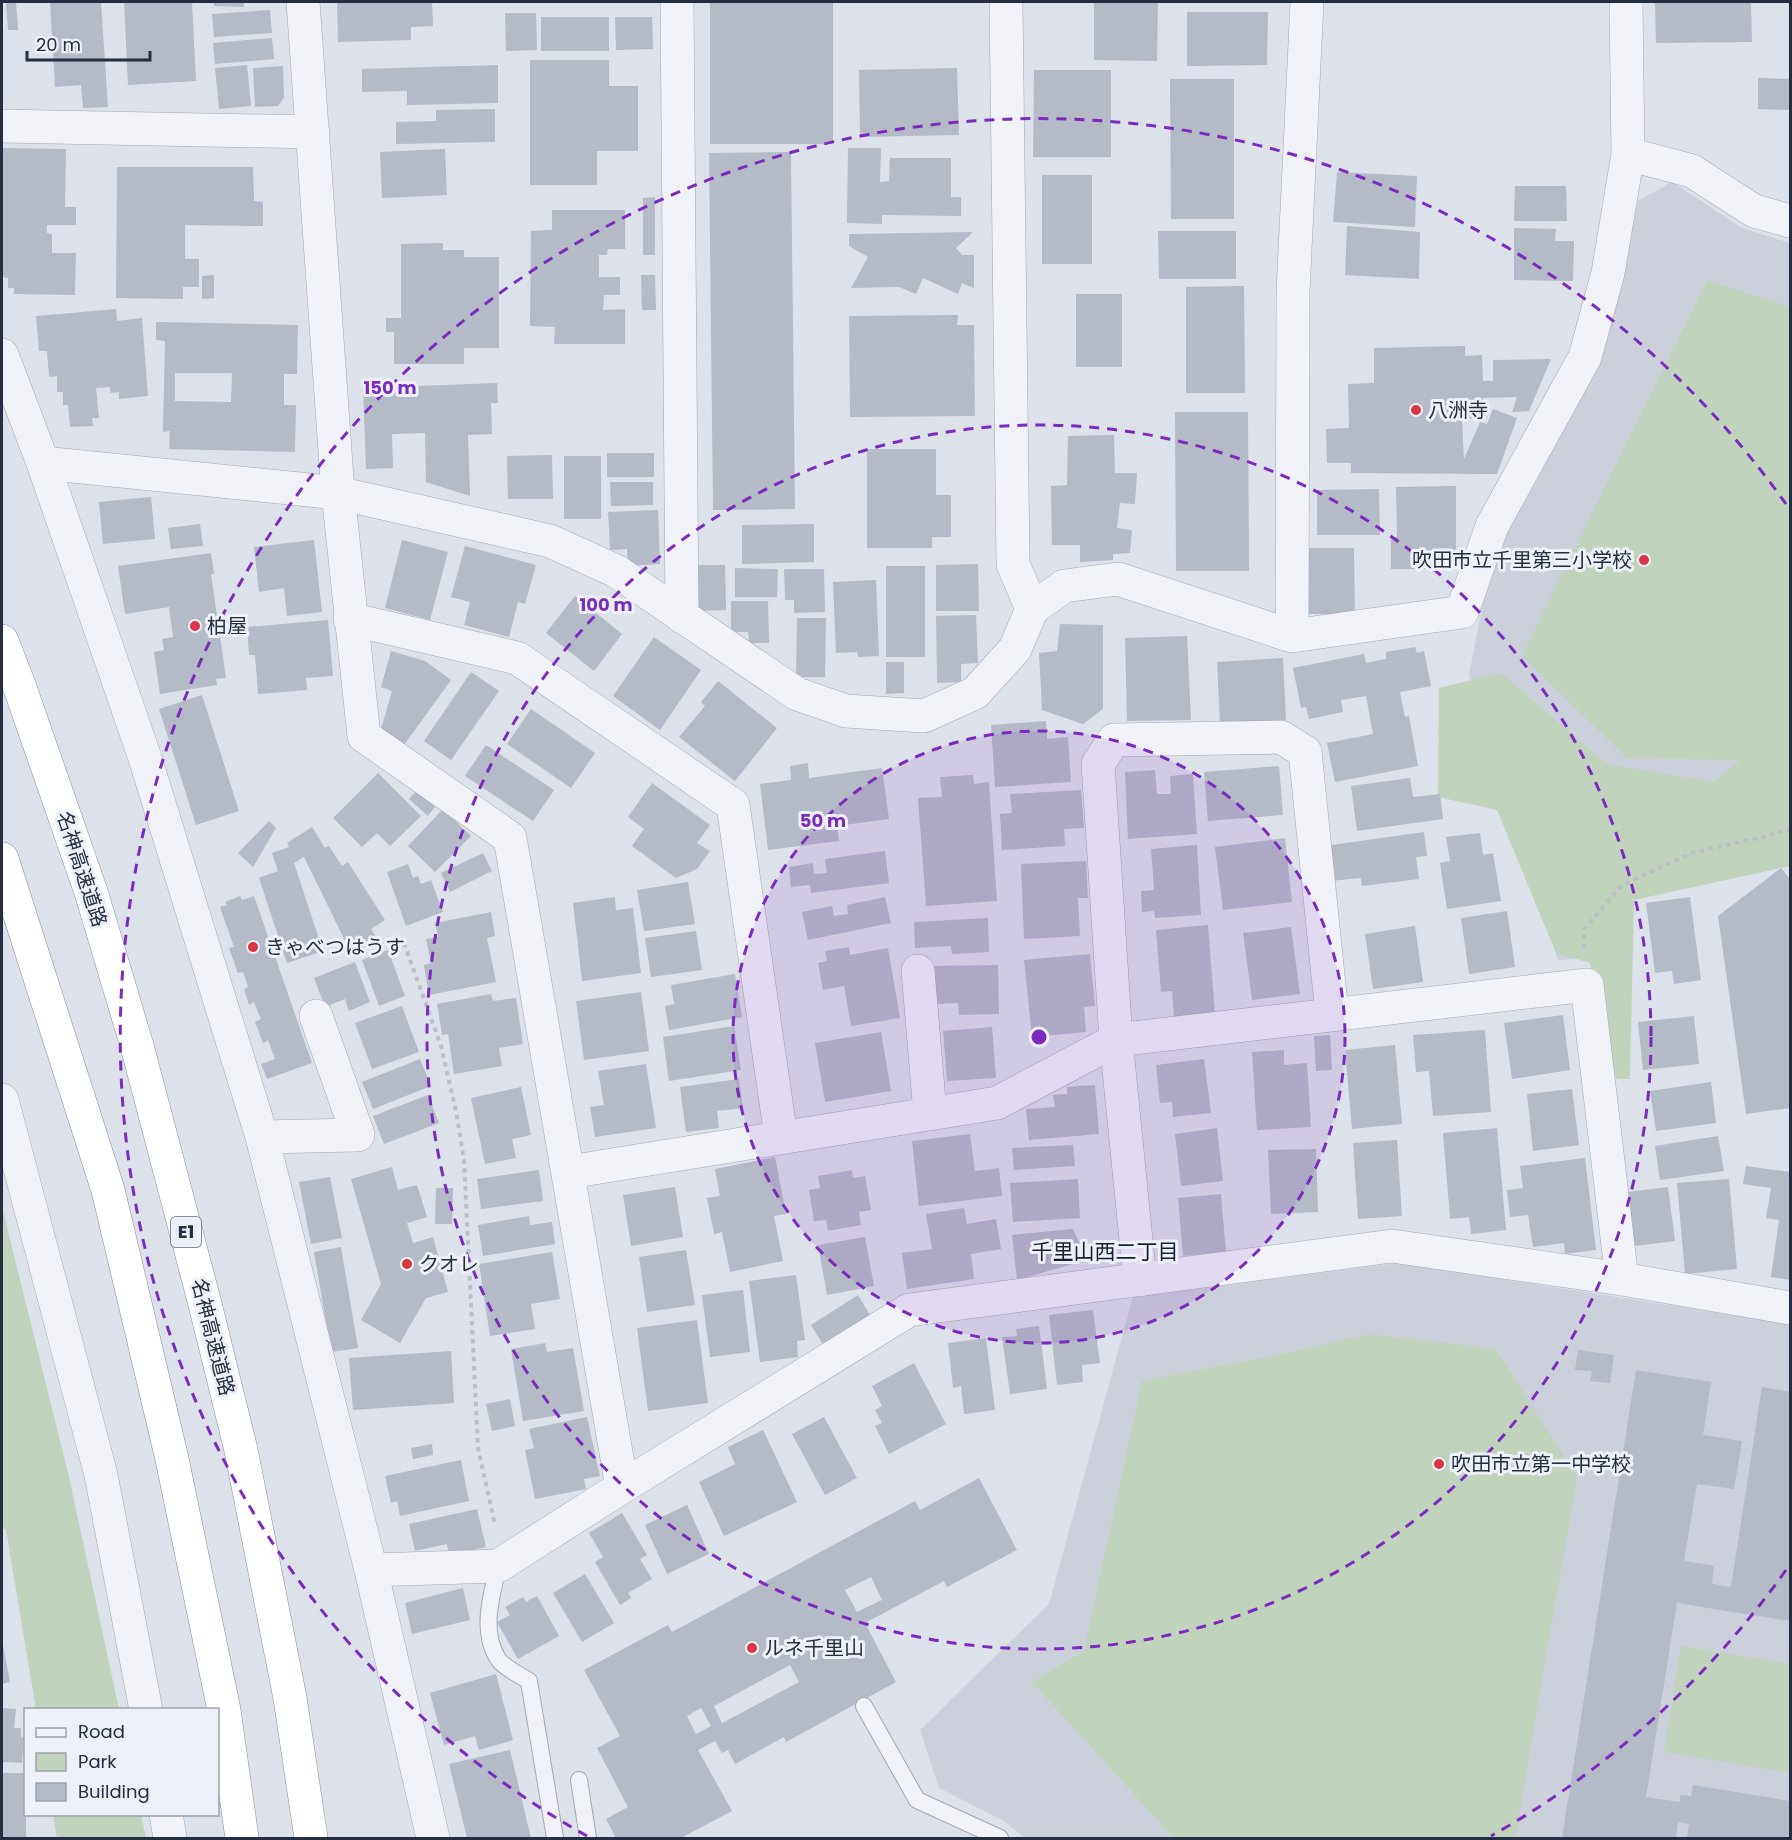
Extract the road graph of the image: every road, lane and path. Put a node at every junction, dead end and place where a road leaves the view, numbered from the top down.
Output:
1 (303, 2) edge
2 (677, 2) edge
3 (1006, 2) edge
4 (1307, 2) edge
5 (1626, 2) edge
6 (2, 126) edge
7 (313, 132) junction
8 (1628, 154) junction
9 (1791, 221) edge
10 (2, 355) edge
11 (43, 464) junction
12 (338, 493) junction
13 (1032, 609) junction
14 (682, 617) junction
15 (350, 619) junction
16 (1292, 636) junction
17 (2, 641) edge
18 (1791, 829) edge
19 (2, 859) edge
20 (404, 942) dead end
21 (918, 970) dead end
22 (1587, 985) junction
23 (1332, 1014) junction
24 (316, 1016) dead end
25 (1116, 1040) junction
26 (2, 1100) edge
27 (930, 1113) junction
28 (262, 1137) junction
29 (781, 1137) junction
30 (569, 1172) junction
31 (1622, 1279) junction
32 (1140, 1280) junction
33 (1791, 1308) edge
34 (622, 1487) junction
35 (498, 1566) junction
36 (371, 1570) junction
37 (864, 1706) dead end
38 (146, 1708) edge
39 (579, 1780) dead end
40 (166, 1816) edge
41 (170, 1839) edge
42 (242, 1839) edge
43 (311, 1839) edge
44 (433, 1839) edge
45 (555, 1839) edge
46 (588, 1839) edge
47 (1000, 1839) edge

1 - 7 street
2 - 14 street
3 - 13 street
4 - 16 street
5 - 8 street
6 - 7 street
7 - 12 street
8 - 9 street
8 - 16 street
10 - 11 street
11 - 12 street
11 - 28 street
12 - 14 street
12 - 15 street
13 - 14 street
13 - 16 street
15 - 29 street
15 - 30 street
17 - 43 highway, 名神高速道路 / E1
18 - 22 path
19 - 42 highway
20 - 35 path
21 - 27 street
22 - 23 street
22 - 31 street
23 - 25 street
23 - 25 street
24 - 28 street
25 - 27 street
25 - 32 street
26 - 38 street
27 - 29 street
28 - 36 street
29 - 30 street
30 - 34 street
31 - 32 street
31 - 33 street
32 - 34 street
34 - 35 street
35 - 36 street
35 - 45 lane
36 - 44 street
37 - 47 lane
39 - 46 lane
40 - 41 street

